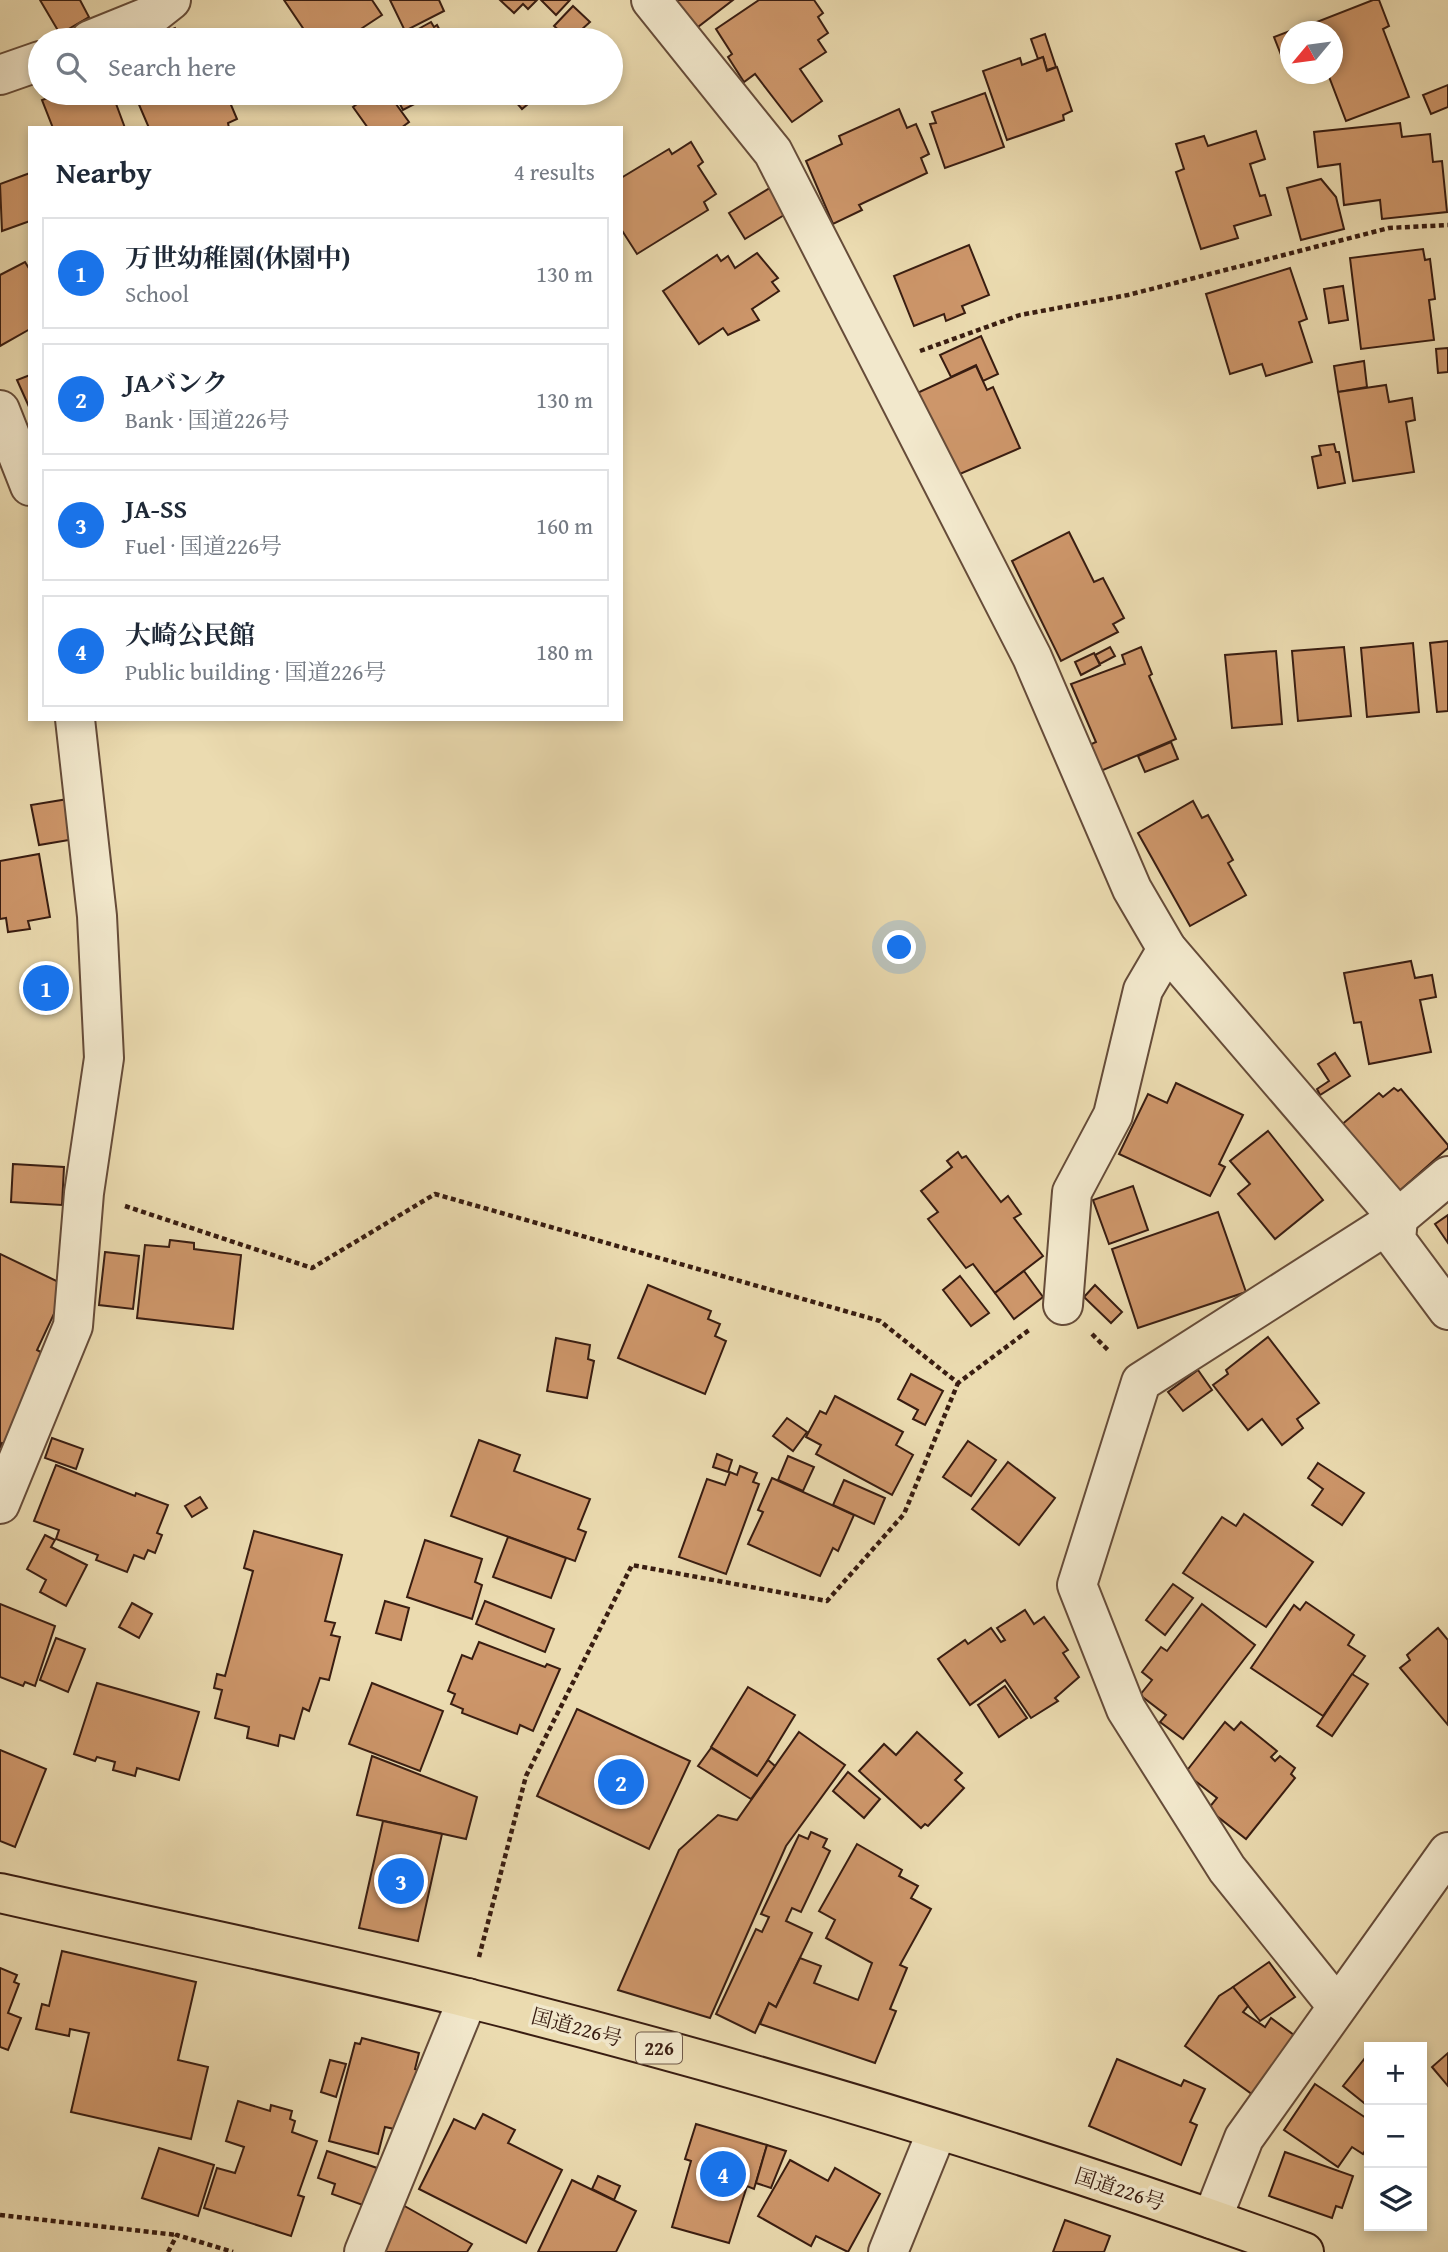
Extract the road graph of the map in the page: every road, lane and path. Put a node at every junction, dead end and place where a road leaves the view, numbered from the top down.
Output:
1 (172, 0) edge
2 (651, 0) edge
3 (120, 28) edge
4 (28, 65) edge
5 (0, 75) edge
6 (1448, 225) edge
7 (883, 364) junction
8 (0, 410) edge
9 (28, 481) edge
10 (75, 721) edge
11 (1167, 949) junction
12 (1448, 1175) edge
13 (84, 1193) junction
14 (1398, 1218) junction
15 (1063, 1305) junction
16 (1448, 1310) edge
17 (1141, 1382) junction
18 (958, 1383) junction
19 (0, 1504) edge
20 (1448, 1852) edge
21 (0, 1893) edge
22 (468, 1998) junction
23 (1337, 2006) junction
24 (937, 2131) junction
25 (0, 2215) edge
26 (1212, 2219) junction
27 (177, 2235) junction
28 (168, 2252) edge
29 (233, 2252) edge
30 (363, 2252) edge
31 (887, 2252) edge
32 (1304, 2252) edge

1 - 3 street
2 - 7 street
4 - 5 street
6 - 7 path
7 - 11 street
8 - 9 street
10 - 13 street
11 - 14 street
11 - 15 street
12 - 14 street
13 - 18 path
13 - 19 street
14 - 16 street
14 - 17 street
15 - 17 path
15 - 18 path
17 - 23 street
18 - 22 path
20 - 23 street
21 - 22 highway, 国道226号 / 226
22 - 24 highway, 国道226号 / 226
22 - 30 street
23 - 26 street
24 - 26 highway, 国道226号 / 226
24 - 31 street
25 - 27 path
26 - 32 highway, 国道226号 / 226
27 - 28 path
27 - 29 path

